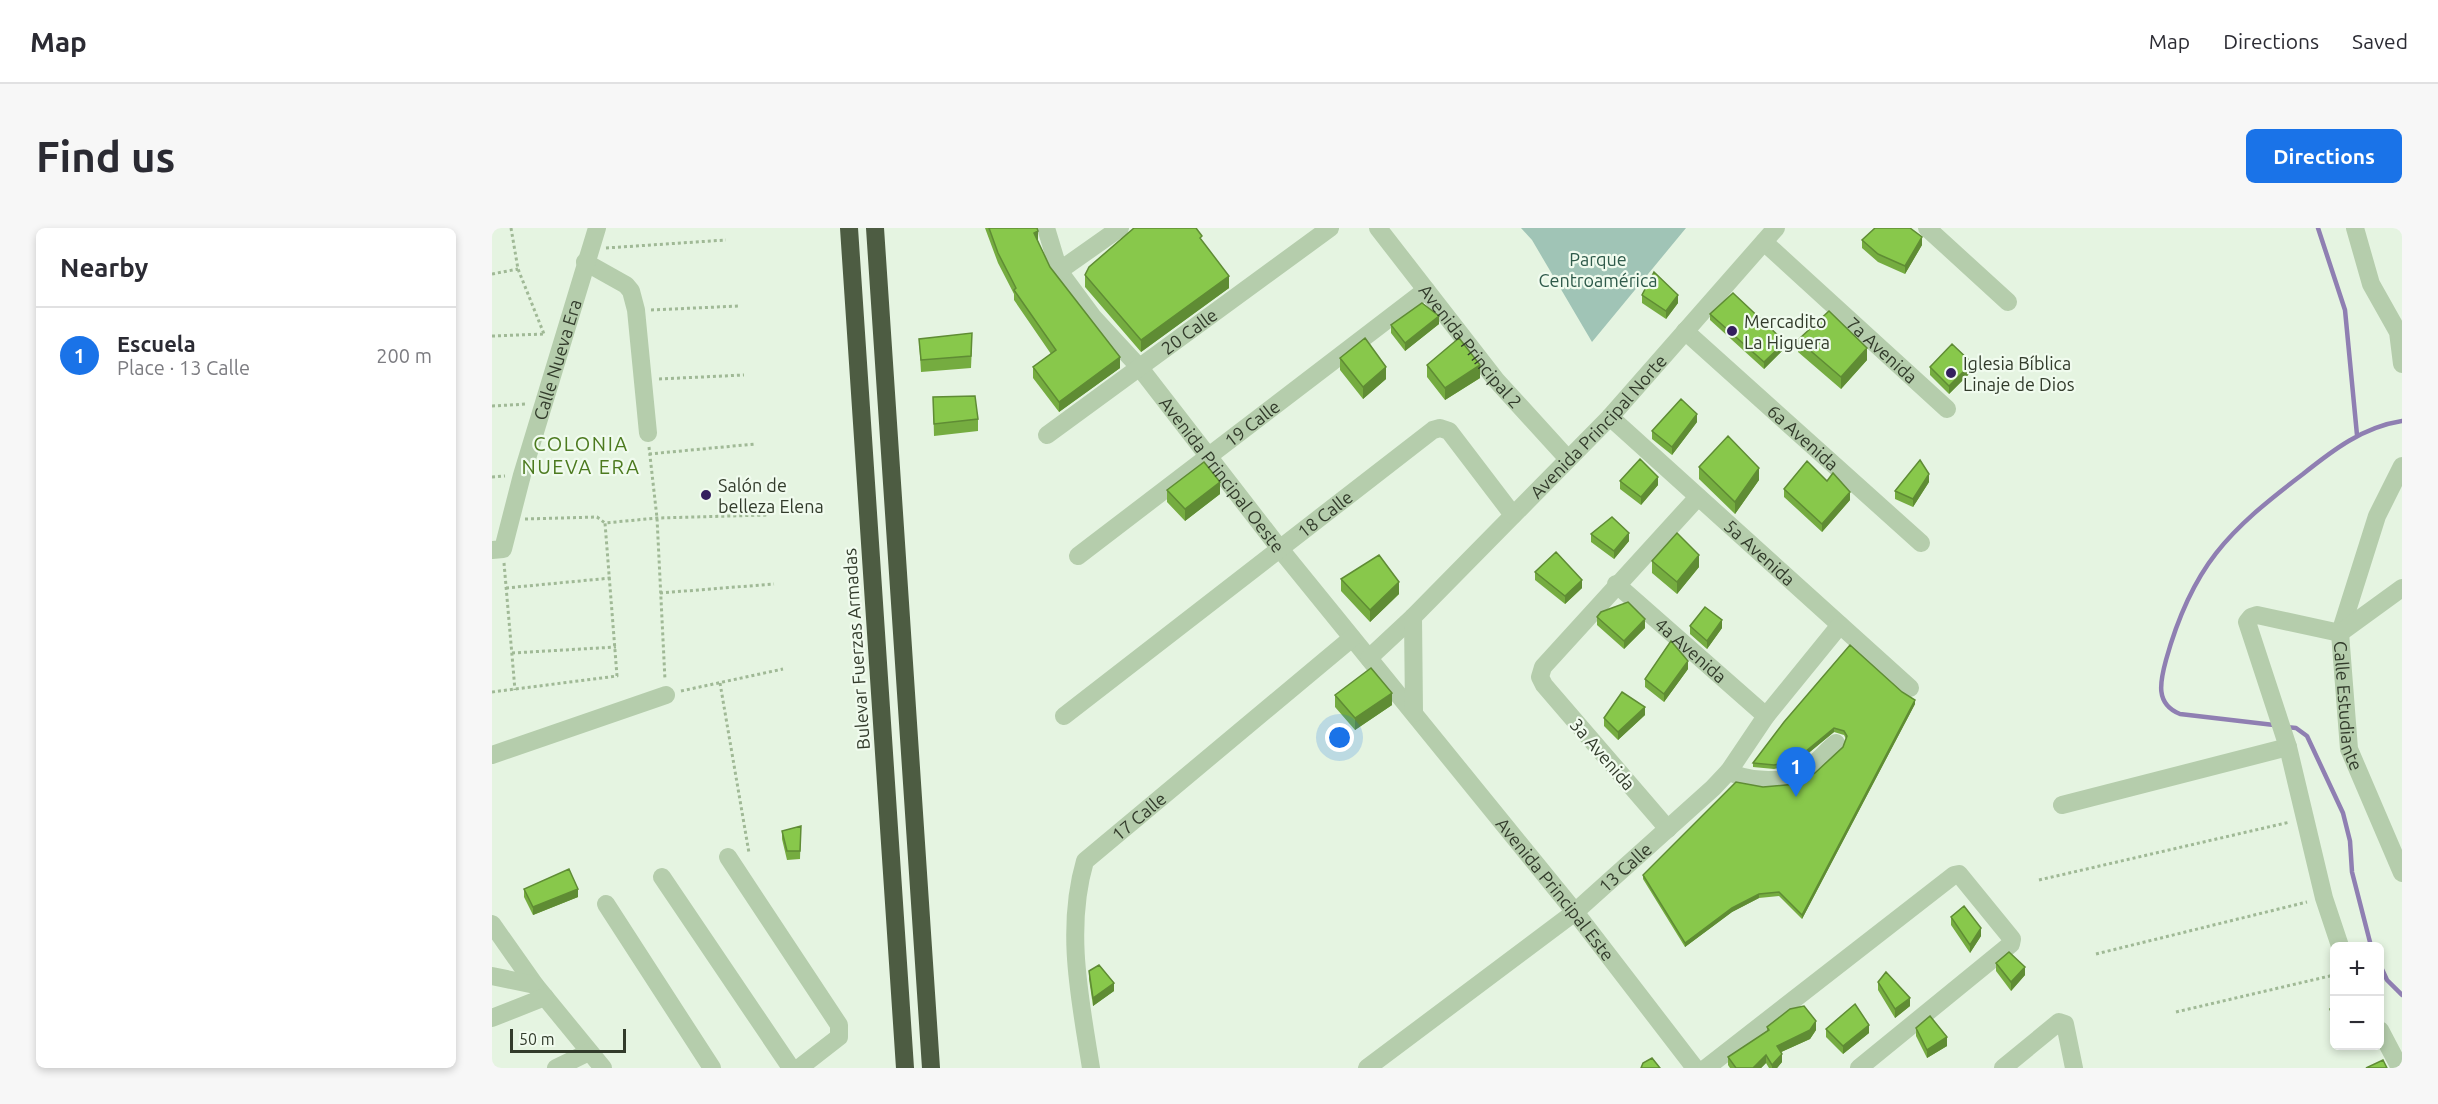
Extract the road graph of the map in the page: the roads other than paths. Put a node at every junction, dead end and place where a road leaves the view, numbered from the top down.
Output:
1 (597, 228) edge
2 (849, 228) edge
3 (875, 228) edge
4 (1046, 228) edge
5 (1120, 228) edge
6 (1329, 228) edge
7 (1378, 228) edge
8 (1776, 228) edge
9 (1927, 228) edge
10 (2355, 228) edge
11 (1764, 242) junction
12 (587, 255) junction
13 (1059, 271) junction
14 (1426, 290) junction
15 (2008, 302) dead end
16 (2400, 330) edge
17 (1685, 331) junction
18 (2402, 364) edge
19 (1140, 368) junction
20 (1947, 409) dead end
21 (1610, 417) junction
22 (648, 433) road end
23 (1047, 435) dead end
24 (1208, 455) junction
25 (1568, 459) junction
26 (2402, 466) edge
27 (1698, 497) junction
28 (1513, 515) junction
29 (1921, 543) dead end
30 (1280, 549) junction
31 (498, 550) edge
32 (1078, 556) dead end
33 (1616, 584) junction
34 (2402, 588) edge
35 (1413, 617) junction
36 (1840, 625) junction
37 (2340, 633) junction
38 (1352, 638) junction
39 (1368, 657) junction
40 (1910, 688) dead end
41 (666, 694) road end
42 (1414, 713) junction
43 (1064, 716) dead end
44 (1766, 716) junction
45 (2285, 739) junction
46 (1836, 743) dead end
47 (492, 755) edge
48 (1729, 771) junction
49 (2062, 805) dead end
50 (1668, 829) junction
51 (728, 857) dead end
52 (2402, 873) edge
53 (662, 877) dead end
54 (606, 904) dead end
55 (1575, 912) junction
56 (492, 924) edge
57 (2339, 942) edge
58 (492, 976) edge
59 (540, 991) junction
60 (492, 1018) edge
61 (2384, 1039) edge
62 (589, 1052) junction
63 (556, 1068) edge
64 (603, 1068) edge
65 (712, 1068) edge
66 (791, 1068) edge
67 (799, 1068) edge
68 (905, 1068) edge
69 (931, 1068) edge
70 (1091, 1068) edge
71 (1367, 1068) edge
72 (1695, 1068) edge
73 (1706, 1068) edge
74 (1859, 1068) edge
75 (2003, 1068) edge
76 (2074, 1068) edge
77 (2400, 1068) edge

1 - 12 street, Calle Nueva Era
2 - 68 highway, Bulevar Fuerzas Armadas
3 - 69 highway
4 - 13 street, Avenida Principal Oeste
5 - 13 street
6 - 19 street, 20 Calle
7 - 14 street, Avenida Principal 2
8 - 11 street, Avenida Principal Norte
9 - 15 street
10 - 16 street
11 - 17 street, Avenida Principal Norte
11 - 20 street, 7a Avenida
12 - 22 street
12 - 31 street, Calle Nueva Era
13 - 19 street, Avenida Principal Oeste
14 - 24 street, 19 Calle
14 - 25 street, Avenida Principal 2
16 - 18 street
17 - 21 street, Avenida Principal Norte
17 - 29 street, 6a Avenida
19 - 23 street, 20 Calle
19 - 24 street, Avenida Principal Oeste
21 - 25 street, Avenida Principal Norte
21 - 27 street, 5a Avenida
24 - 30 street, Avenida Principal Oeste
24 - 32 street, 19 Calle
25 - 28 street, Avenida Principal Norte
26 - 37 street, Calle Estudiante
27 - 33 street
27 - 36 street, 5a Avenida
28 - 30 street, 18 Calle
28 - 35 street, Avenida Principal Norte
30 - 38 street, Avenida Principal Oeste
30 - 43 street, 18 Calle
33 - 44 street, 4a Avenida
33 - 50 street, 3a Avenida
34 - 37 street
35 - 39 street, Avenida Principal Norte
35 - 42 street
36 - 40 street, 5a Avenida
36 - 44 street, 13 Calle
37 - 45 street
37 - 52 street, Calle Estudiante
38 - 39 street, Avenida Principal Oeste
38 - 70 street, 17 Calle
39 - 42 street, Avenida Principal Oeste
41 - 47 street
42 - 55 street, Avenida Principal Este
44 - 48 street, 13 Calle
45 - 49 street
45 - 57 street
46 - 48 street
48 - 50 street, 13 Calle
50 - 55 street, 13 Calle
51 - 67 street
53 - 66 street
54 - 65 street
55 - 71 street, 13 Calle
55 - 72 street, Avenida Principal Este
56 - 59 street
58 - 59 street
59 - 60 street
59 - 62 street
61 - 77 street
62 - 63 street
62 - 64 street
73 - 74 street
75 - 76 street

